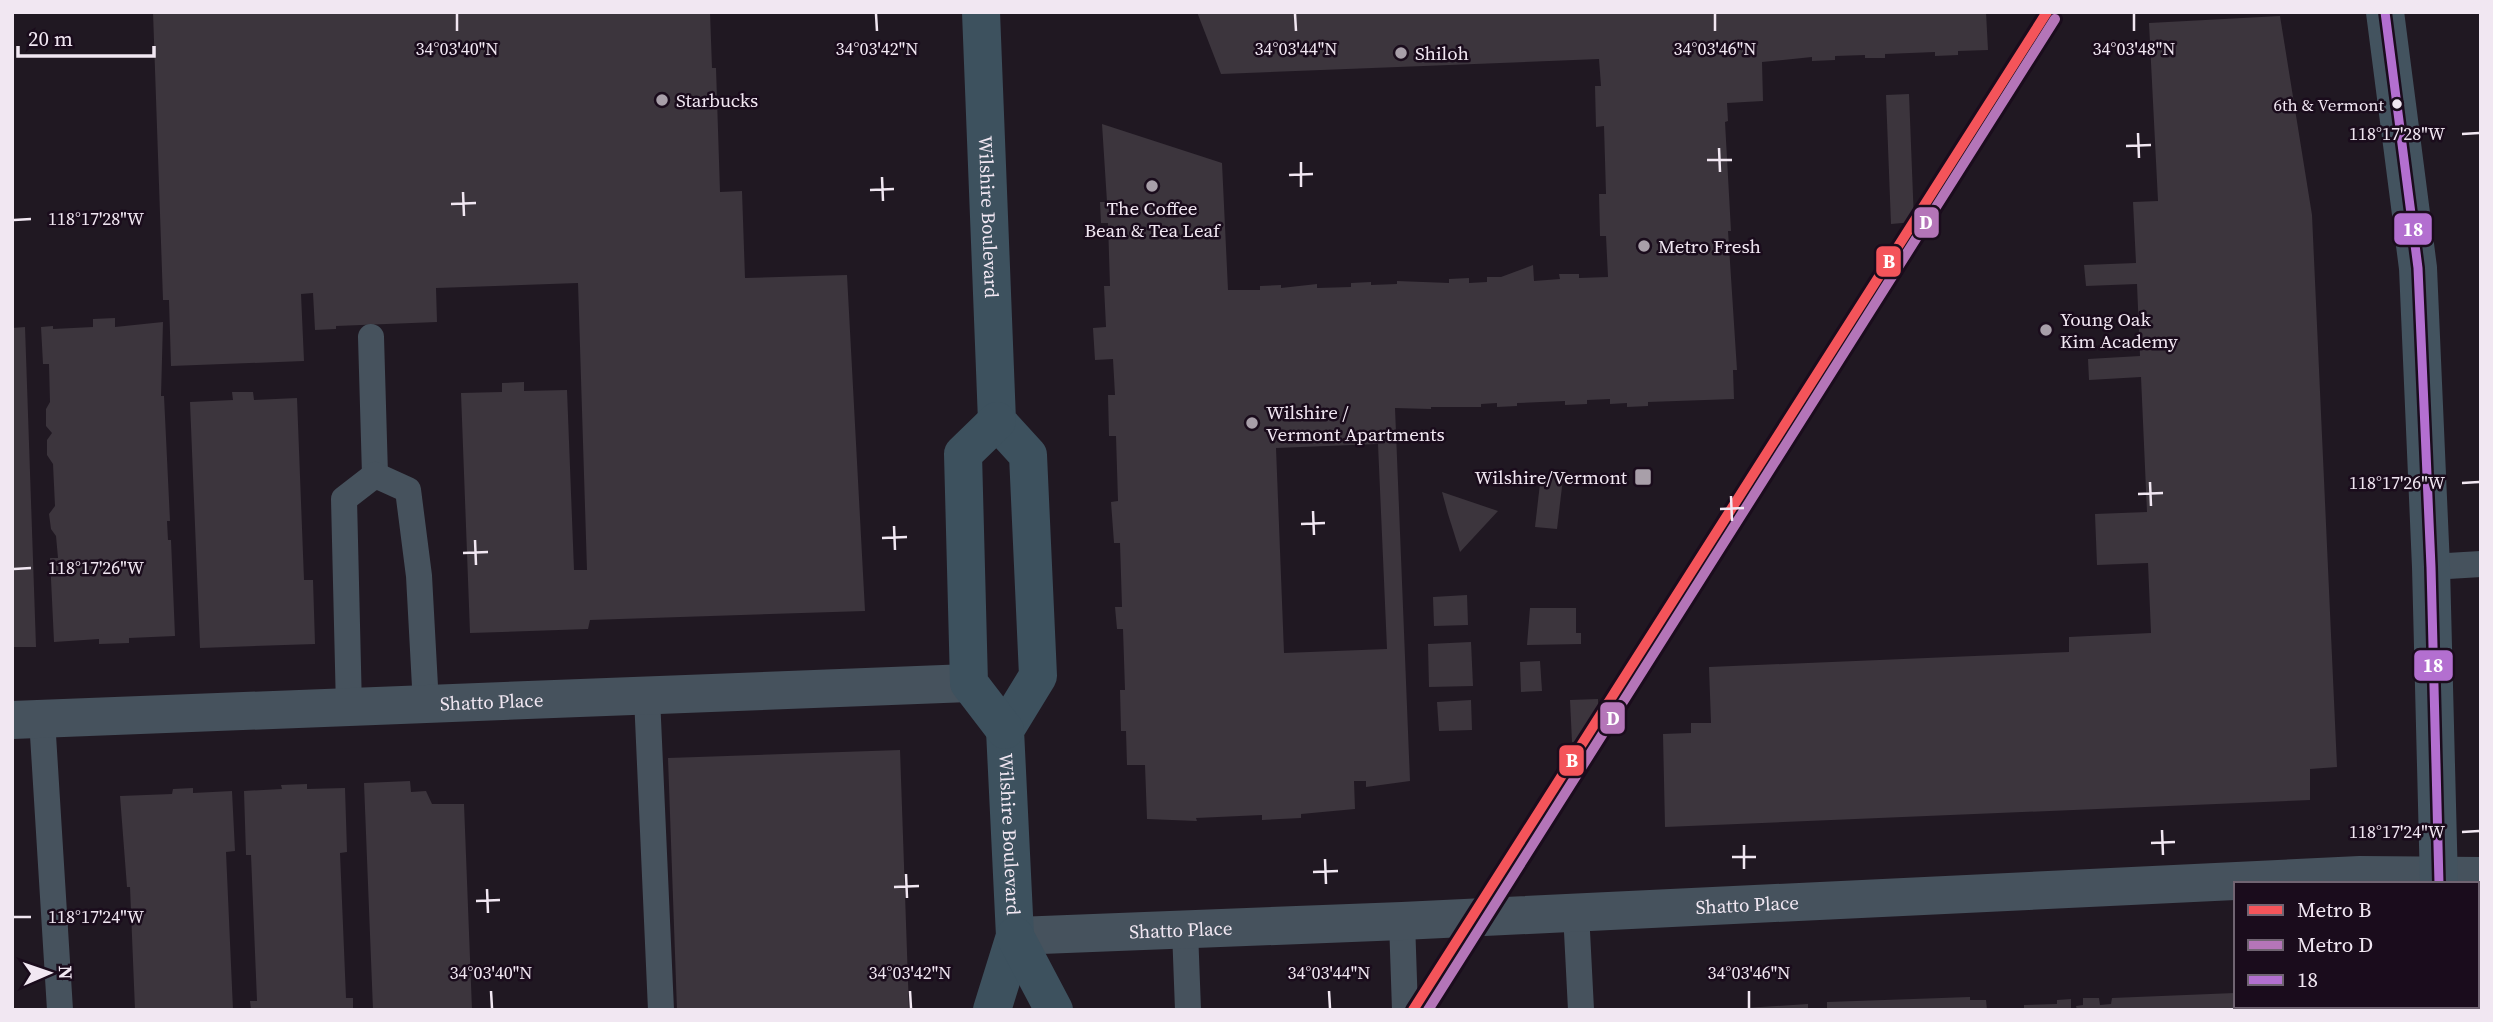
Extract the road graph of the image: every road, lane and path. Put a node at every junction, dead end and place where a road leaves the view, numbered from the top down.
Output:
1 (981, 12) edge
2 (2385, 12) edge
3 (371, 337) dead end
4 (997, 421) junction
5 (375, 475) junction
6 (2481, 564) edge
7 (2431, 567) junction
8 (969, 683) junction
9 (647, 697) junction
10 (426, 705) junction
11 (349, 708) junction
12 (27, 720) edge
13 (1006, 730) junction
14 (2481, 876) edge
15 (2439, 880) edge
16 (1576, 912) junction
17 (1402, 921) junction
18 (1185, 930) junction
19 (1015, 936) junction
20 (60, 1010) edge
21 (661, 1010) edge
22 (992, 1010) edge
23 (1054, 1010) edge
24 (1188, 1010) edge
25 (1405, 1010) edge
26 (1581, 1010) edge

1 - 4 main road, Wilshire Boulevard
2 - 7 main road
3 - 5 lane
4 - 8 main road
4 - 13 main road, Wilshire Boulevard
5 - 10 lane
5 - 11 lane
6 - 7 lane
7 - 15 main road
8 - 9 street, Shatto Place
8 - 13 main road, Wilshire Boulevard
9 - 10 street, Shatto Place
9 - 21 lane
10 - 11 street, Shatto Place
11 - 12 street, Shatto Place
12 - 20 lane
13 - 19 main road, Wilshire Boulevard
14 - 15 street, Shatto Place
15 - 16 street, Shatto Place
16 - 17 street, Shatto Place
16 - 26 lane
17 - 18 street, Shatto Place
17 - 25 lane
18 - 19 street, Shatto Place
18 - 24 lane
19 - 22 main road, Wilshire Boulevard
19 - 23 main road, Wilshire Boulevard

